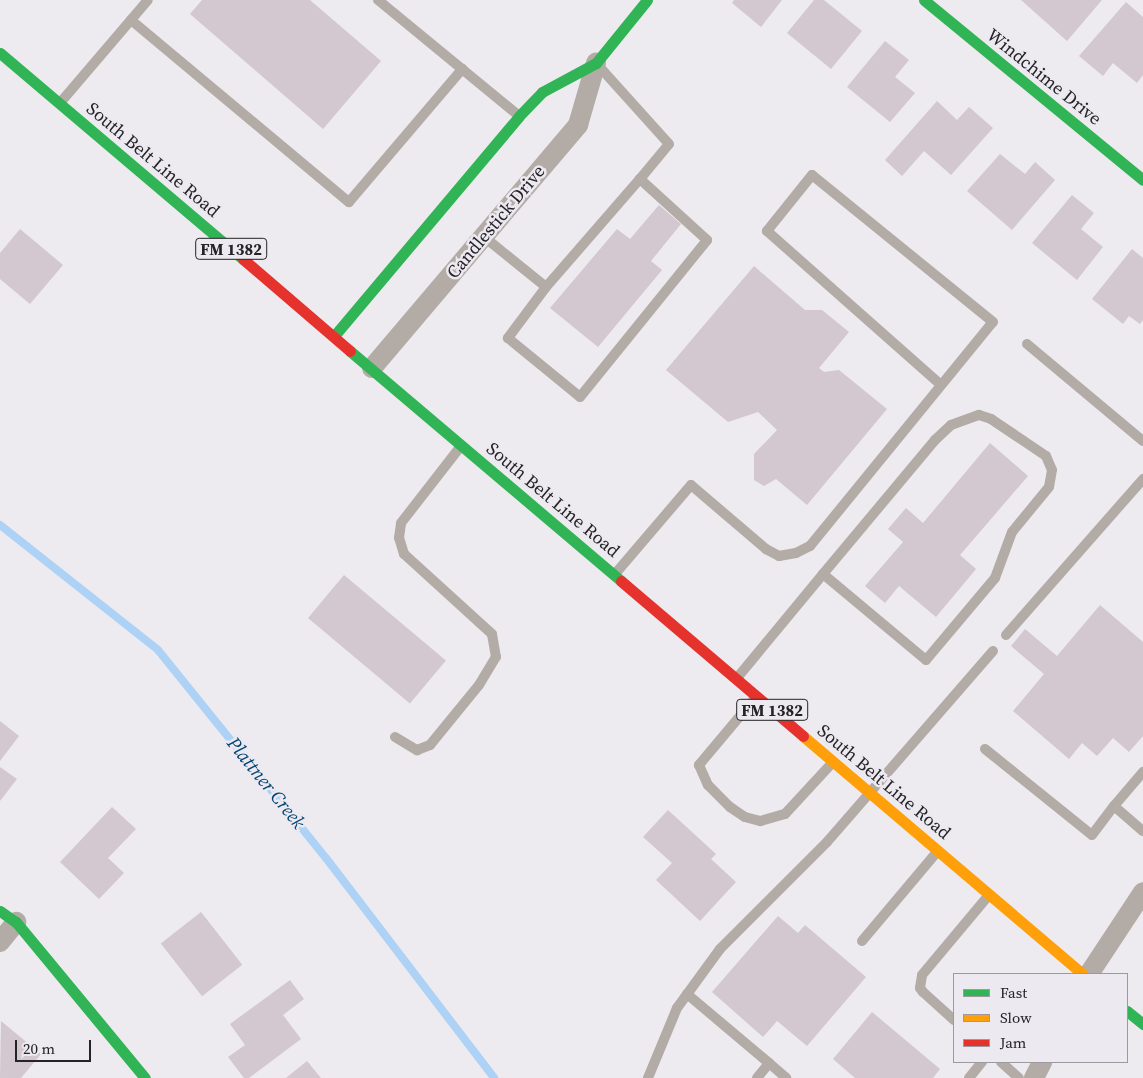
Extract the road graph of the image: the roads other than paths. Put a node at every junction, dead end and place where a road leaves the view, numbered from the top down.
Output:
1 (148, 0) edge
2 (378, 0) edge
3 (647, 0) edge
4 (924, 0) edge
5 (131, 20) junction
6 (0, 53) edge
7 (596, 63) junction
8 (462, 69) junction
9 (60, 103) junction
10 (519, 116) junction
11 (640, 179) junction
12 (1143, 180) edge
13 (483, 236) junction
14 (546, 287) junction
15 (334, 336) junction
16 (1027, 344) dead end
17 (372, 368) junction
18 (941, 385) junction
19 (1143, 441) edge
20 (462, 445) junction
21 (1143, 479) edge
22 (824, 574) junction
23 (614, 575) junction
24 (1006, 635) dead end
25 (993, 651) dead end
26 (736, 679) junction
27 (757, 696) junction
28 (395, 737) dead end
29 (984, 749) dead end
30 (833, 761) junction
31 (1143, 772) edge
32 (869, 792) junction
33 (1114, 806) junction
34 (1143, 831) edge
35 (938, 850) junction
36 (1143, 892) edge
37 (989, 894) junction
38 (8, 916) edge
39 (862, 941) dead end
40 (0, 942) edge
41 (1082, 973) edge
42 (1090, 973) edge
43 (687, 994) junction
44 (1128, 1012) edge
45 (953, 1019) edge
46 (1141, 1019) edge
47 (981, 1063) edge
48 (1002, 1063) edge
49 (1042, 1063) edge
50 (769, 1064) junction
51 (145, 1078) edge
52 (648, 1078) edge
53 (757, 1078) edge
54 (786, 1078) edge
55 (969, 1078) edge
56 (1019, 1078) edge
57 (1034, 1078) edge

1 - 5 lane
2 - 8 lane
3 - 7 main road, Candlestick Drive
4 - 12 main road, Windchime Drive
5 - 8 lane
5 - 9 lane
6 - 9 main road, South Belt Line Road / FM 1382
7 - 10 main road, Candlestick Drive
7 - 11 lane
7 - 13 street, Candlestick Drive
8 - 10 lane
9 - 15 main road, South Belt Line Road / FM 1382
10 - 15 main road, Candlestick Drive
11 - 14 lane
11 - 14 lane
13 - 14 lane
13 - 17 street, Candlestick Drive
15 - 17 main road, South Belt Line Road / FM 1382
16 - 19 lane
17 - 20 main road, South Belt Line Road / FM 1382
18 - 18 lane
18 - 23 lane
20 - 23 main road, South Belt Line Road / FM 1382
20 - 28 lane
21 - 24 lane
22 - 22 lane
22 - 26 lane
23 - 26 main road, South Belt Line Road / FM 1382
25 - 32 lane
26 - 27 main road, South Belt Line Road / FM 1382
27 - 30 main road, South Belt Line Road / FM 1382
27 - 30 lane
29 - 33 lane
30 - 32 main road, South Belt Line Road / FM 1382
31 - 33 lane
32 - 35 main road, South Belt Line Road / FM 1382
32 - 43 lane
33 - 34 lane
35 - 37 main road, South Belt Line Road / FM 1382
35 - 39 lane
36 - 42 street
37 - 41 main road, South Belt Line Road / FM 1382
37 - 45 lane
38 - 40 street
38 - 51 main road
43 - 50 lane
43 - 52 lane
44 - 46 main road
47 - 55 lane
48 - 56 lane
49 - 57 street
50 - 53 lane
50 - 54 lane

